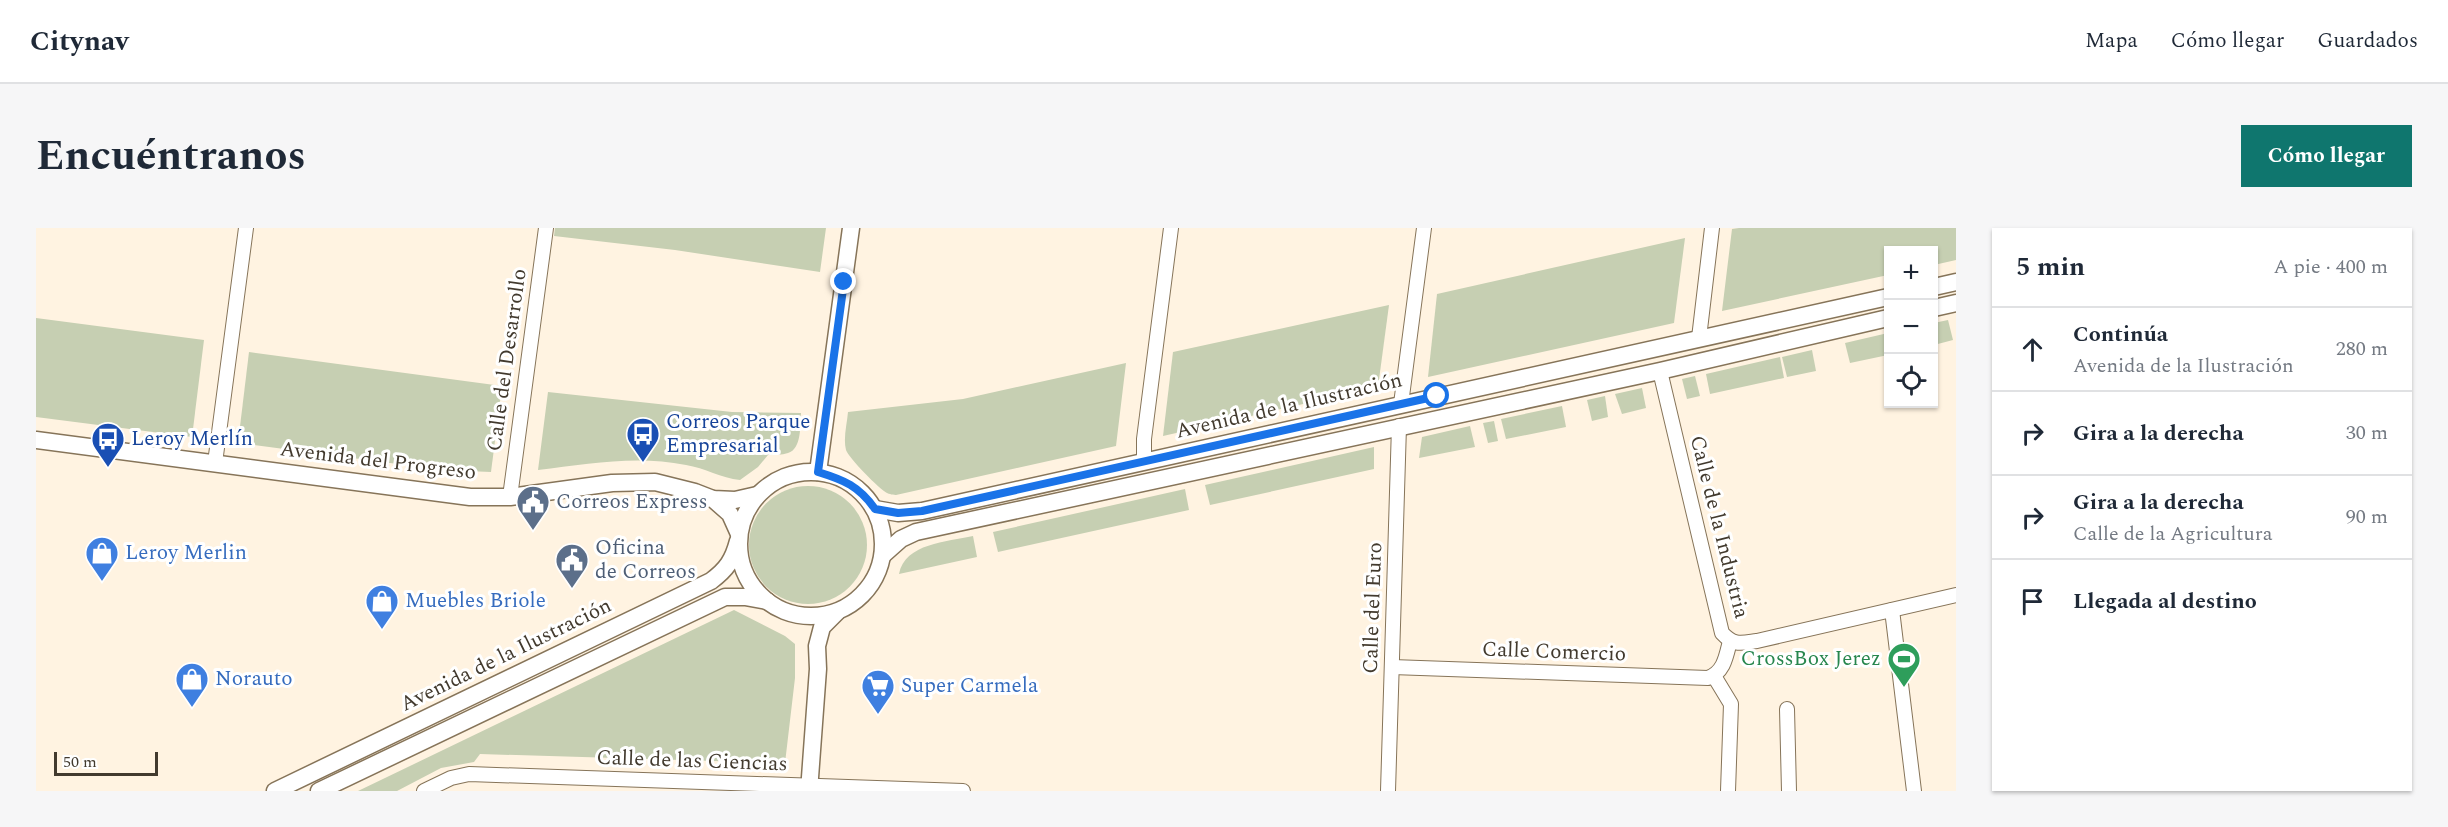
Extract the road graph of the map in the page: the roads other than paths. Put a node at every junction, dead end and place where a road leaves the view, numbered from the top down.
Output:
1 (246, 228) edge
2 (546, 228) edge
3 (851, 228) edge
4 (1171, 228) edge
5 (1424, 228) edge
6 (1712, 228) edge
7 (1956, 282) edge
8 (1938, 286) edge
9 (1884, 298) edge
10 (1956, 303) edge
11 (1938, 307) edge
12 (1884, 319) edge
13 (1699, 338) junction
14 (1660, 371) junction
15 (1401, 404) junction
16 (1399, 426) junction
17 (36, 440) edge
18 (1144, 462) junction
19 (215, 463) junction
20 (818, 472) junction
21 (757, 495) junction
22 (510, 497) junction
23 (713, 499) junction
24 (875, 509) junction
25 (739, 538) junction
26 (883, 555) junction
27 (1956, 595) edge
28 (767, 602) junction
29 (1892, 610) junction
30 (837, 612) junction
31 (794, 614) junction
32 (1730, 641) junction
33 (817, 646) junction
34 (1392, 667) junction
35 (1714, 676) junction
36 (1787, 709) dead end
37 (809, 789) edge
38 (275, 791) edge
39 (319, 791) edge
40 (424, 791) edge
41 (963, 791) edge
42 (1388, 791) edge
43 (1728, 791) edge
44 (1789, 791) edge
45 (1914, 791) edge

1 - 19 street
2 - 22 street, Calle del Desarrollo
3 - 20 street
4 - 18 street
5 - 15 street
6 - 13 street
7 - 8 street
9 - 13 street, Avenida de la Ilustración
10 - 11 street
12 - 14 street, Avenida de la Ilustración
13 - 15 street, Avenida de la Ilustración
14 - 16 street, Avenida de la Ilustración
14 - 32 street, Calle de la Industria
15 - 18 street, Avenida de la Ilustración
16 - 26 street, Avenida de la Ilustración
16 - 34 street, Calle del Euro
17 - 19 street, Avenida del Progreso
18 - 24 street, Avenida de la Ilustración
19 - 22 street, Avenida del Progreso
20 - 21 street
20 - 24 street
21 - 23 street, Avenida del Progreso
21 - 25 street
22 - 23 street, Avenida del Progreso
23 - 25 street, Avenida del Progreso
24 - 26 street
25 - 28 street
25 - 38 street, Avenida de la Ilustración
26 - 30 street
27 - 29 street, Calle de la Industria
28 - 31 street
28 - 39 street, Avenida de la Ilustración
29 - 32 street, Calle de la Industria
29 - 45 street
30 - 31 street
30 - 33 street
31 - 33 street
32 - 35 street
33 - 37 street
34 - 35 street, Calle Comercio
34 - 42 street, Calle del Euro
35 - 43 street
36 - 44 street
37 - 40 street, Calle de las Ciencias
37 - 41 street, Calle de las Ciencias

